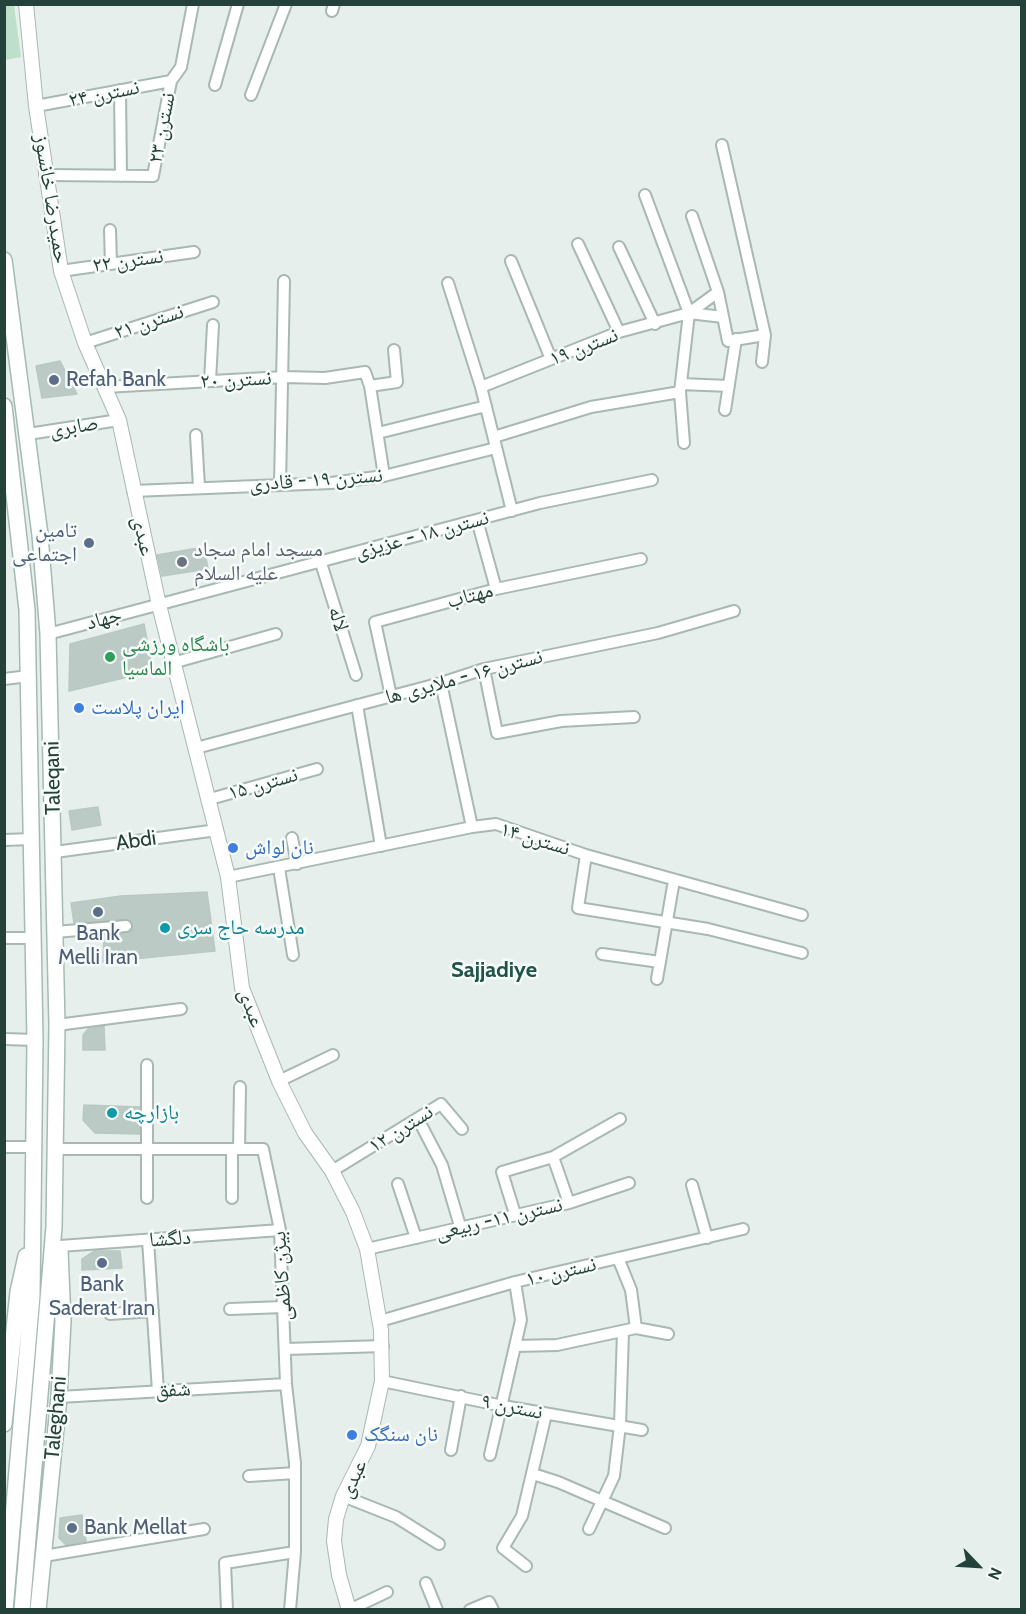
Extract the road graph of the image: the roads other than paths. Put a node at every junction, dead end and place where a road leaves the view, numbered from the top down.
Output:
1 (27, 4) edge
2 (193, 4) edge
3 (238, 4) edge
4 (286, 4) edge
5 (171, 81) junction
6 (215, 85) dead end
7 (120, 90) junction
8 (251, 95) dead end
9 (36, 106) junction
10 (722, 145) dead end
11 (45, 175) junction
12 (121, 176) junction
13 (645, 195) dead end
14 (692, 216) dead end
15 (110, 230) dead end
16 (578, 244) dead end
17 (619, 247) dead end
18 (194, 252) dead end
19 (4, 260) edge
20 (511, 261) dead end
21 (111, 264) junction
22 (61, 271) junction
23 (284, 282) dead end
24 (448, 283) dead end
25 (718, 292) junction
26 (213, 302) dead end
27 (689, 313) junction
28 (723, 317) junction
29 (655, 324) junction
30 (213, 325) dead end
31 (619, 332) junction
32 (765, 335) junction
33 (736, 339) junction
34 (85, 343) junction
35 (394, 350) dead end
36 (551, 359) junction
37 (762, 362) dead end
38 (284, 378) junction
39 (210, 381) junction
40 (370, 386) junction
41 (729, 386) junction
42 (105, 387) junction
43 (481, 387) junction
44 (681, 388) junction
45 (4, 406) edge
46 (486, 406) junction
47 (725, 410) dead end
48 (119, 420) junction
49 (28, 434) junction
50 (378, 434) junction
51 (196, 435) dead end
52 (494, 437) junction
53 (684, 442) dead end
54 (496, 448) junction
55 (384, 476) junction
56 (652, 480) dead end
57 (280, 485) junction
58 (199, 486) junction
59 (133, 491) junction
60 (512, 511) junction
61 (477, 520) junction
62 (641, 558) dead end
63 (321, 563) junction
64 (496, 589) junction
65 (159, 604) junction
66 (734, 611) dead end
67 (48, 634) junction
68 (276, 634) dead end
69 (176, 662) junction
70 (484, 669) junction
71 (356, 675) dead end
72 (29, 676) junction
73 (4, 679) edge
74 (441, 683) junction
75 (391, 696) junction
76 (357, 705) junction
77 (634, 717) dead end
78 (196, 748) junction
79 (317, 769) dead end
80 (210, 799) junction
81 (472, 827) junction
82 (217, 830) junction
83 (292, 838) dead end
84 (32, 839) junction
85 (4, 840) edge
86 (381, 846) junction
87 (55, 852) junction
88 (586, 855) junction
89 (297, 864) junction
90 (279, 868) junction
91 (228, 877) junction
92 (674, 880) junction
93 (802, 915) dead end
94 (666, 923) junction
95 (126, 926) dead end
96 (56, 933) junction
97 (4, 938) edge
98 (34, 938) junction
99 (802, 953) dead end
100 (602, 954) dead end
101 (293, 956) dead end
102 (660, 962) junction
103 (657, 979) dead end
104 (181, 1010) dead end
105 (57, 1025) junction
106 (4, 1039) edge
107 (35, 1040) junction
108 (333, 1055) dead end
109 (147, 1065) dead end
110 (279, 1081) junction
111 (240, 1087) dead end
112 (418, 1119) junction
113 (620, 1119) dead end
114 (462, 1129) dead end
115 (4, 1147) edge
116 (32, 1147) junction
117 (56, 1149) junction
118 (147, 1149) junction
119 (236, 1149) junction
120 (553, 1157) junction
121 (332, 1172) junction
122 (629, 1183) dead end
123 (398, 1184) dead end
124 (692, 1185) dead end
125 (147, 1198) dead end
126 (232, 1198) dead end
127 (569, 1203) junction
128 (515, 1214) junction
129 (459, 1226) junction
130 (54, 1227) junction
131 (743, 1229) dead end
132 (32, 1230) junction
133 (280, 1230) junction
134 (416, 1238) junction
135 (707, 1238) junction
136 (148, 1240) junction
137 (60, 1246) junction
138 (367, 1249) junction
139 (618, 1258) junction
140 (515, 1282) junction
141 (283, 1306) junction
142 (230, 1309) dead end
143 (153, 1311) junction
144 (110, 1314) dead end
145 (380, 1321) junction
146 (636, 1328) junction
147 (623, 1332) junction
148 (668, 1334) dead end
149 (383, 1346) junction
150 (515, 1346) junction
151 (286, 1349) junction
152 (382, 1381) junction
153 (286, 1384) junction
154 (158, 1391) junction
155 (461, 1396) junction
156 (59, 1397) junction
157 (503, 1406) junction
158 (546, 1414) junction
159 (4, 1424) edge
160 (620, 1425) junction
161 (642, 1430) dead end
162 (451, 1450) dead end
163 (490, 1455) dead end
164 (295, 1473) junction
165 (533, 1474) junction
166 (249, 1476) dead end
167 (343, 1496) junction
168 (602, 1500) junction
169 (589, 1528) dead end
170 (665, 1528) dead end
171 (204, 1529) dead end
172 (439, 1544) dead end
173 (296, 1552) junction
174 (44, 1556) junction
175 (526, 1566) dead end
176 (426, 1583) dead end
177 (387, 1592) dead end
178 (5, 1610) edge
179 (22, 1610) edge
180 (38, 1610) edge
181 (227, 1610) edge
182 (290, 1610) edge
183 (349, 1610) edge
184 (436, 1610) edge
185 (470, 1610) edge
186 (493, 1610) edge

1 - 9 street, حمیدرضا خانسوز
2 - 5 street
3 - 6 street
4 - 8 street
5 - 7 street, نسترن ۲۴
5 - 12 street, نسترن ۲۳
7 - 9 street, نسترن ۲۴
7 - 12 street
9 - 11 street, حمیدرضا خانسوز
10 - 32 street
11 - 12 street, نسترن ۲۳
11 - 22 street, حمیدرضا خانسوز
13 - 27 street
14 - 25 street
15 - 21 street
16 - 31 street
17 - 29 street
18 - 21 street, نسترن ۲۲
19 - 49 main road, Taleqani
20 - 36 street
21 - 22 street, نسترن ۲۲
22 - 34 street, حمیدرضا خانسوز
23 - 38 street
24 - 43 street
25 - 27 street, نسترن ۱۹
25 - 28 street
26 - 34 street, نسترن ۲۱
27 - 28 street, نسترن ۱۹
27 - 29 street, نسترن ۱۹
27 - 44 street
28 - 33 street
29 - 31 street, نسترن ۱۹
30 - 39 street
31 - 36 street, نسترن ۱۹
32 - 33 street
32 - 37 street
33 - 41 street
34 - 42 street, حمیدرضا خانسوز
35 - 40 street
36 - 43 street, نسترن ۱۹
38 - 39 street, نسترن ۲۰
38 - 40 street, نسترن ۲۰
38 - 57 street
39 - 42 street, نسترن ۲۰
40 - 50 street
41 - 44 street
41 - 47 street
42 - 48 street, عبدی
43 - 46 street
44 - 52 street
44 - 53 street
45 - 72 main road, Taleqani
46 - 50 street
46 - 52 street
48 - 49 street, صابری
48 - 59 street, عبدی
49 - 67 main road, Taleqani
50 - 55 street
51 - 58 street
52 - 54 street
54 - 55 street, نسترن ۱۹ - قادری
54 - 60 street
55 - 57 street, نسترن ۱۹ - قادری
56 - 60 street, نسترن ۱۸ - عزیزی
57 - 58 street, نسترن ۱۹ - قادری
58 - 59 street, نسترن ۱۹ - قادری
59 - 65 street, عبدی
60 - 61 street, نسترن ۱۸ - عزیزی
61 - 63 street, نسترن ۱۸ - عزیزی
61 - 64 street
62 - 64 street, مهتاب
63 - 65 street, نسترن ۱۸ - عزیزی
63 - 71 street, لاله
64 - 75 street, مهتاب
65 - 67 street, جهاد
65 - 69 street, عبدی
66 - 70 street, نسترن ۱۶ - ملایری ها
67 - 87 main road, Taleqani
68 - 69 street
69 - 78 street, عبدی
70 - 74 street, نسترن ۱۶ - ملایری ها
70 - 77 street
72 - 73 street
72 - 84 main road, Taleqani
74 - 75 street, نسترن ۱۶ - ملایری ها
74 - 81 street
75 - 76 street, نسترن ۱۶ - ملایری ها
76 - 78 street, نسترن ۱۶ - ملایری ها
76 - 86 street
78 - 80 street, عبدی
79 - 80 street, نسترن ۱۵
80 - 82 street, عبدی
81 - 86 street, نسترن ۱۴
81 - 88 street, نسترن ۱۴
82 - 87 street, Abdi
82 - 91 street, عبدی
83 - 89 street
84 - 85 street
84 - 98 main road, Taleqani
86 - 89 street, نسترن ۱۴
87 - 96 main road, Taleqani
88 - 92 street, نسترن ۱۴
88 - 94 street
89 - 90 street, نسترن ۱۴
90 - 91 street, نسترن ۱۴
90 - 101 street
91 - 110 street, عبدی
92 - 93 street, نسترن ۱۴
92 - 94 street
94 - 99 street
94 - 102 street
95 - 96 street
96 - 105 main road, Taleqani
97 - 98 street
98 - 107 main road, Taleqani
100 - 102 street
102 - 103 street
104 - 105 street
105 - 117 main road, Taleqani
106 - 107 street
107 - 116 main road, Taleqani
108 - 110 street
109 - 118 street
110 - 121 street, عبدی
111 - 119 street
112 - 114 street, نسترن ۱۲
112 - 121 street, نسترن ۱۲
112 - 129 street
113 - 120 street
115 - 116 street
116 - 132 main road, Taleqani
117 - 118 street, بیژن کاظمی
117 - 130 main road, Taleqani
118 - 119 street, بیژن کاظمی
118 - 125 street
119 - 126 street
119 - 133 street, بیژن کاظمی
120 - 127 street
120 - 128 street
121 - 138 street, عبدی
122 - 127 street, نسترن ۱۱- ربیعی
123 - 134 street
124 - 135 street
127 - 128 street, نسترن ۱۱- ربیعی
128 - 129 street, نسترن ۱۱- ربیعی
129 - 134 street, نسترن ۱۱- ربیعی
130 - 137 main road, Taleghani
130 - 179 main road, Taleqani
131 - 135 street, نسترن ۱۰
132 - 159 main road
132 - 178 main road, Taleqani
133 - 136 street, دلگشا
133 - 141 street, بیژن کاظمی
134 - 138 street, نسترن ۱۱- ربیعی
135 - 139 street, نسترن ۱۰
136 - 137 street, دلگشا
136 - 143 street
137 - 156 main road, Taleghani
138 - 145 street, عبدی
139 - 140 street, نسترن ۱۰
139 - 146 street
140 - 145 street, نسترن ۱۰
140 - 150 street
141 - 142 street
141 - 151 street, بیژن کاظمی
143 - 144 street
143 - 154 street
145 - 149 street, عبدی
146 - 147 street
146 - 148 street
147 - 150 street
147 - 160 street
149 - 151 street
149 - 152 street, عبدی
150 - 157 street
151 - 153 street, بیژن کاظمی
152 - 155 street, نسترن ۹
152 - 167 street, عبدی
153 - 154 street, شفق
153 - 164 street, بیژن کاظمی
154 - 156 street, شفق
155 - 157 street, نسترن ۹
155 - 162 street
156 - 174 main road, Taleghani
157 - 158 street, نسترن ۹
157 - 163 street
158 - 160 street, نسترن ۹
158 - 165 street
160 - 161 street, نسترن ۹
160 - 168 street
164 - 166 street
164 - 173 street, بیژن کاظمی
165 - 168 street
165 - 175 street
167 - 172 street
167 - 183 street, عبدی
168 - 169 street
168 - 170 street
171 - 174 street
173 - 181 street
173 - 182 street, بیژن کاظمی
174 - 180 main road, Taleghani
176 - 184 street
177 - 183 street
185 - 186 street

